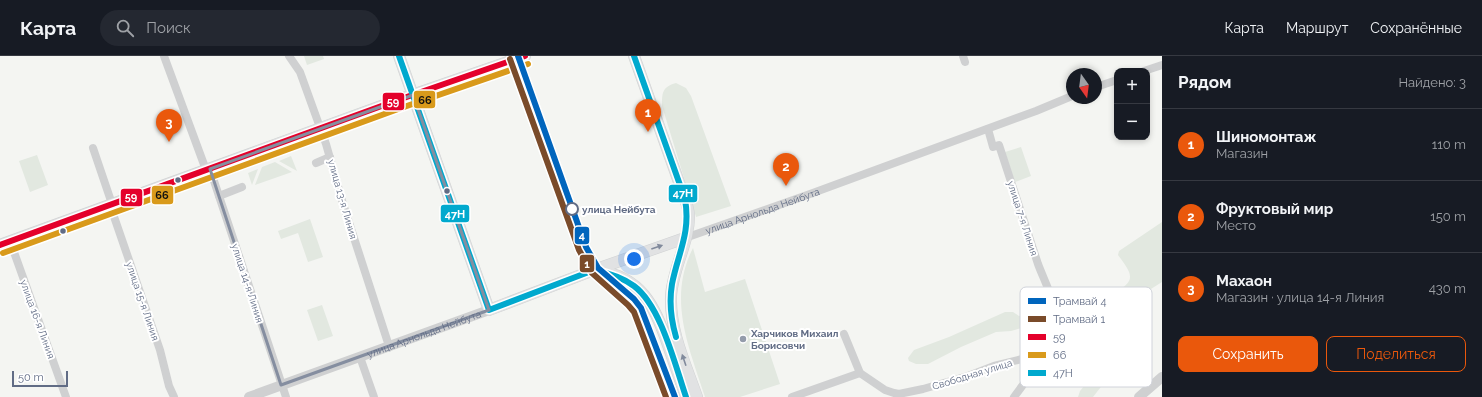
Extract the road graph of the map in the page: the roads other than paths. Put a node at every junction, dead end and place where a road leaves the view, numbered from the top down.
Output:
1 (164, 56) edge
2 (289, 56) edge
3 (399, 56) edge
4 (525, 56) edge
5 (634, 56) edge
6 (512, 58) edge
7 (1162, 65) edge
8 (1150, 69) edge
9 (1114, 81) edge
10 (1102, 85) edge
11 (413, 95) junction
12 (1066, 98) edge
13 (320, 128) junction
14 (988, 129) junction
15 (93, 148) dead end
16 (330, 157) junction
17 (316, 163) dead end
18 (208, 170) junction
19 (242, 187) dead end
20 (219, 196) junction
21 (111, 205) junction
22 (685, 238) junction
23 (5, 243) edge
24 (592, 270) junction
25 (1047, 287) edge
26 (489, 310) junction
27 (844, 334) dead end
28 (389, 346) junction
29 (360, 357) junction
30 (1020, 360) edge
31 (860, 373) junction
32 (1162, 377) edge
33 (281, 385) junction
34 (1152, 386) edge
35 (1021, 387) edge
36 (1150, 387) edge
37 (66, 397) edge
38 (174, 397) edge
39 (249, 397) edge
40 (286, 397) edge
41 (374, 397) edge
42 (686, 397) edge
43 (697, 397) edge
44 (792, 397) edge
45 (1014, 397) edge
46 (1139, 397) edge

1 - 18 street, улица 14-я Линия
2 - 13 street, улица 13-я Линия
3 - 11 main road
4 - 6 main road
5 - 22 main road
6 - 11 main road
6 - 24 street
7 - 8 street
9 - 10 street
11 - 13 main road
11 - 26 main road
12 - 14 street, улица Арнольда Нейбута
13 - 16 street, улица 13-я Линия
13 - 18 main road
14 - 22 street, улица Арнольда Нейбута
14 - 25 street, улица 7-я Линия
15 - 21 street, улица 15-я Линия
16 - 17 street
16 - 28 street, улица 13-я Линия
18 - 20 street, улица 14-я Линия
18 - 21 main road
19 - 20 street
20 - 33 street, улица 14-я Линия
21 - 23 main road
21 - 38 street, улица 15-я Линия
24 -> 22 main road, улица Арнольда Нейбута
43 -> 22 main road
23 - 37 street, улица 16-я Линия
24 - 26 main road, улица Арнольда Нейбута
24 - 42 main road
26 - 28 street, улица Арнольда Нейбута
27 - 31 street
28 - 29 street, улица Арнольда Нейбута
29 - 33 street, улица Арнольда Нейбута
29 - 41 street
30 - 31 street, Свободная улица
31 - 44 street
32 - 34 street
33 - 39 street, улица Арнольда Нейбута
33 - 40 street, улица 14-я Линия
35 - 45 street
36 - 46 street

